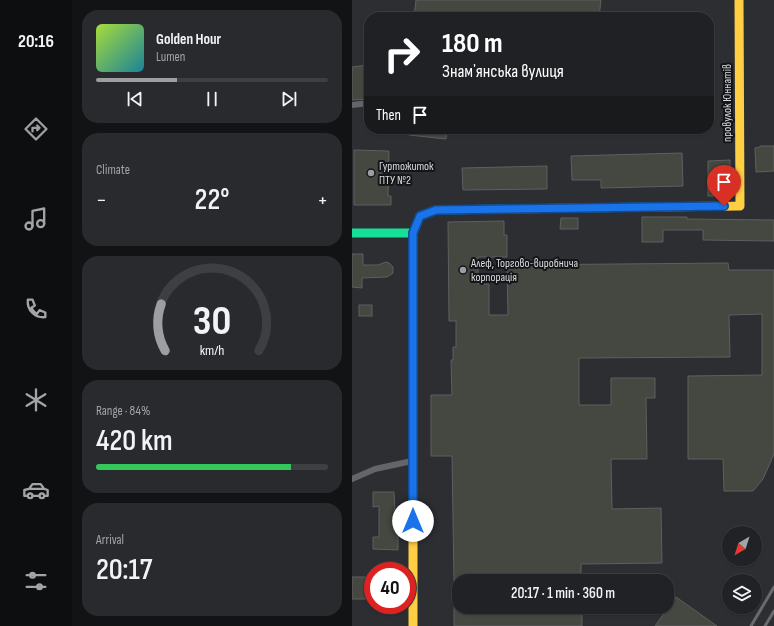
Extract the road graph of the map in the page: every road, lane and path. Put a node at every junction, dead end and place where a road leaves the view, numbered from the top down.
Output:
1 (739, 0) edge
2 (364, 104) edge
3 (352, 105) edge
4 (352, 233) edge
5 (413, 233) junction
6 (413, 461) junction
7 (352, 478) edge
8 (413, 626) edge

1 - 5 street, провулок Юннатів
2 - 3 lane
4 - 5 street
5 - 6 street
6 - 7 lane
6 - 8 street

